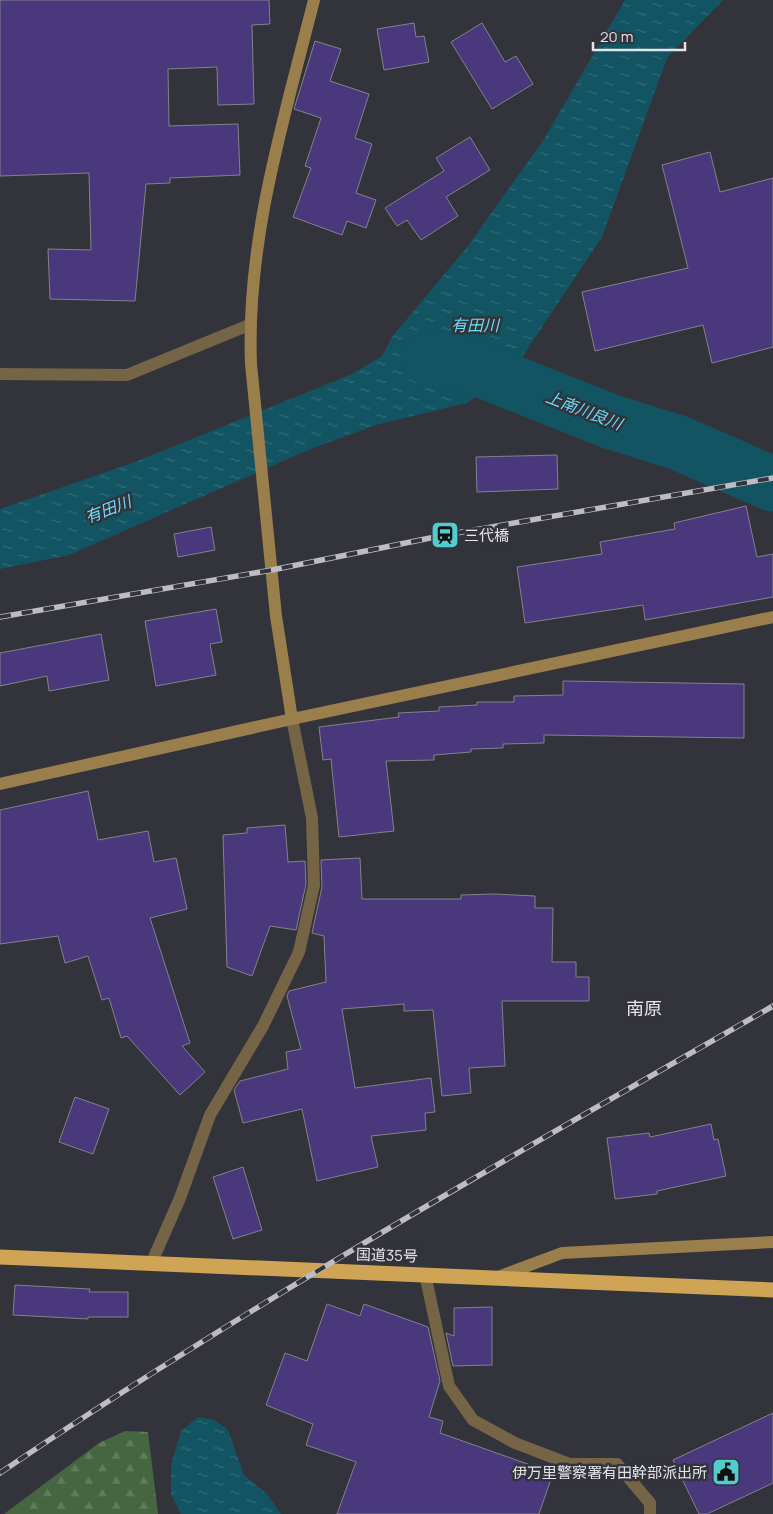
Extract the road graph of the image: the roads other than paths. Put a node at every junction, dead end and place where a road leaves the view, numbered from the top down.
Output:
1 (314, 0) edge
2 (249, 325) junction
3 (0, 374) edge
4 (773, 617) edge
5 (292, 719) junction
6 (0, 784) edge
7 (773, 1242) edge
8 (0, 1257) edge
9 (151, 1264) junction
10 (425, 1274) junction
11 (498, 1277) junction
12 (773, 1290) edge
13 (650, 1514) edge

1 - 2 street
2 - 3 street
2 - 5 street
4 - 5 street
5 - 6 street
5 - 9 street
7 - 11 street
8 - 9 highway, 国道35号
9 - 10 highway, 国道35号
10 - 11 highway, 国道35号
10 - 13 street
11 - 12 highway, 国道35号

